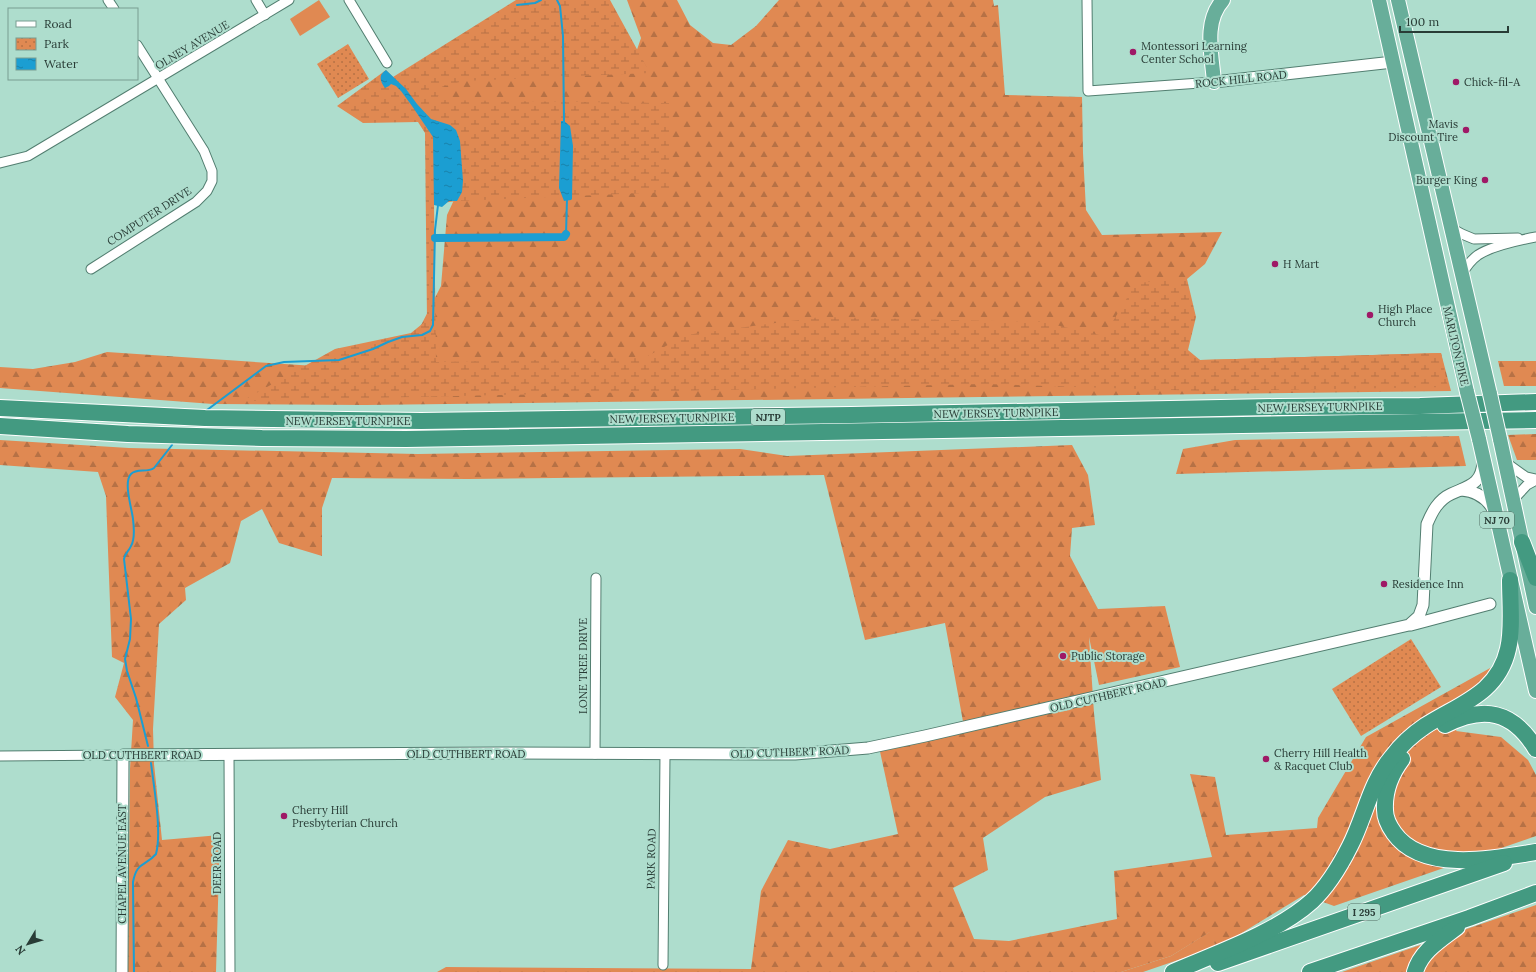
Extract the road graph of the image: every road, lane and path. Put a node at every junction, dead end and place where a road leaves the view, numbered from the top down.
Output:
1 (256, 0) edge
2 (289, 0) edge
3 (348, 0) edge
4 (1087, 0) edge
5 (1223, 0) edge
6 (1379, 0) edge
7 (1399, 2) edge
8 (265, 15) junction
9 (138, 47) edge
10 (1393, 62) junction
11 (387, 63) dead end
12 (158, 79) junction
13 (1214, 82) junction
14 (0, 163) edge
15 (1451, 228) junction
16 (1533, 238) edge
17 (91, 268) dead end
18 (1462, 274) junction
19 (1536, 402) edge
20 (0, 408) edge
21 (1536, 420) edge
22 (0, 426) edge
23 (1483, 460) junction
24 (1505, 462) junction
25 (1536, 479) edge
26 (1461, 490) junction
27 (1513, 500) junction
28 (1496, 515) junction
29 (1522, 542) junction
30 (596, 578) dead end
31 (1536, 578) edge
32 (1510, 580) junction
33 (1490, 604) dead end
34 (1536, 607) edge
35 (1409, 625) junction
36 (1536, 691) edge
37 (1536, 749) edge
38 (229, 754) junction
39 (595, 754) junction
40 (665, 754) junction
41 (123, 755) junction
42 (0, 756) edge
43 (1536, 852) edge
44 (1536, 893) edge
45 (1470, 918) junction
46 (663, 965) dead end
47 (122, 972) edge
48 (230, 972) edge
49 (1173, 972) edge
50 (1192, 972) edge
51 (1310, 972) edge
52 (1415, 972) edge

1 - 8 street
2 - 8 street, OLNEY AVENUE
3 - 11 street
4 - 13 street, ROCK HILL ROAD
5 - 13 highway
6 - 10 highway, MARLTON PIKE / NJ 70
7 - 15 highway, MARLTON PIKE / NJ 70
8 - 12 street, OLNEY AVENUE
9 - 12 street
10 - 13 street, ROCK HILL ROAD
10 - 23 highway, MARLTON PIKE / NJ 70, bridge
12 - 14 street, OLNEY AVENUE
12 - 17 street, COMPUTER DRIVE
15 - 16 street
15 - 18 highway, MARLTON PIKE / NJ 70
16 - 18 street
18 - 24 highway, MARLTON PIKE / NJ 70, bridge
19 - 20 highway, NEW JERSEY TURNPIKE / NJTP
21 - 22 highway, NEW JERSEY TURNPIKE / NJTP
23 - 26 street
23 - 28 highway, MARLTON PIKE / NJ 70
24 - 25 street
24 - 27 highway, MARLTON PIKE / NJ 70
25 - 27 street
26 - 28 street
26 - 35 street
27 - 29 highway, MARLTON PIKE / NJ 70
28 - 32 highway, MARLTON PIKE / NJ 70
29 - 31 highway
29 - 34 highway, MARLTON PIKE / NJ 70
30 - 39 street, LONE TREE DRIVE
32 - 36 highway, MARLTON PIKE / NJ 70
32 - 49 highway
33 - 35 street, OLD CUTHBERT ROAD
35 - 40 street, OLD CUTHBERT ROAD
37 - 43 highway
38 - 39 street, OLD CUTHBERT ROAD
38 - 41 street, OLD CUTHBERT ROAD
38 - 48 street, DEER ROAD
39 - 40 street, OLD CUTHBERT ROAD
40 - 46 street, PARK ROAD
41 - 42 street, OLD CUTHBERT ROAD
41 - 47 street, CHAPEL AVENUE EAST
43 - 50 highway, I 295
44 - 45 highway
45 - 51 highway
45 - 52 highway

